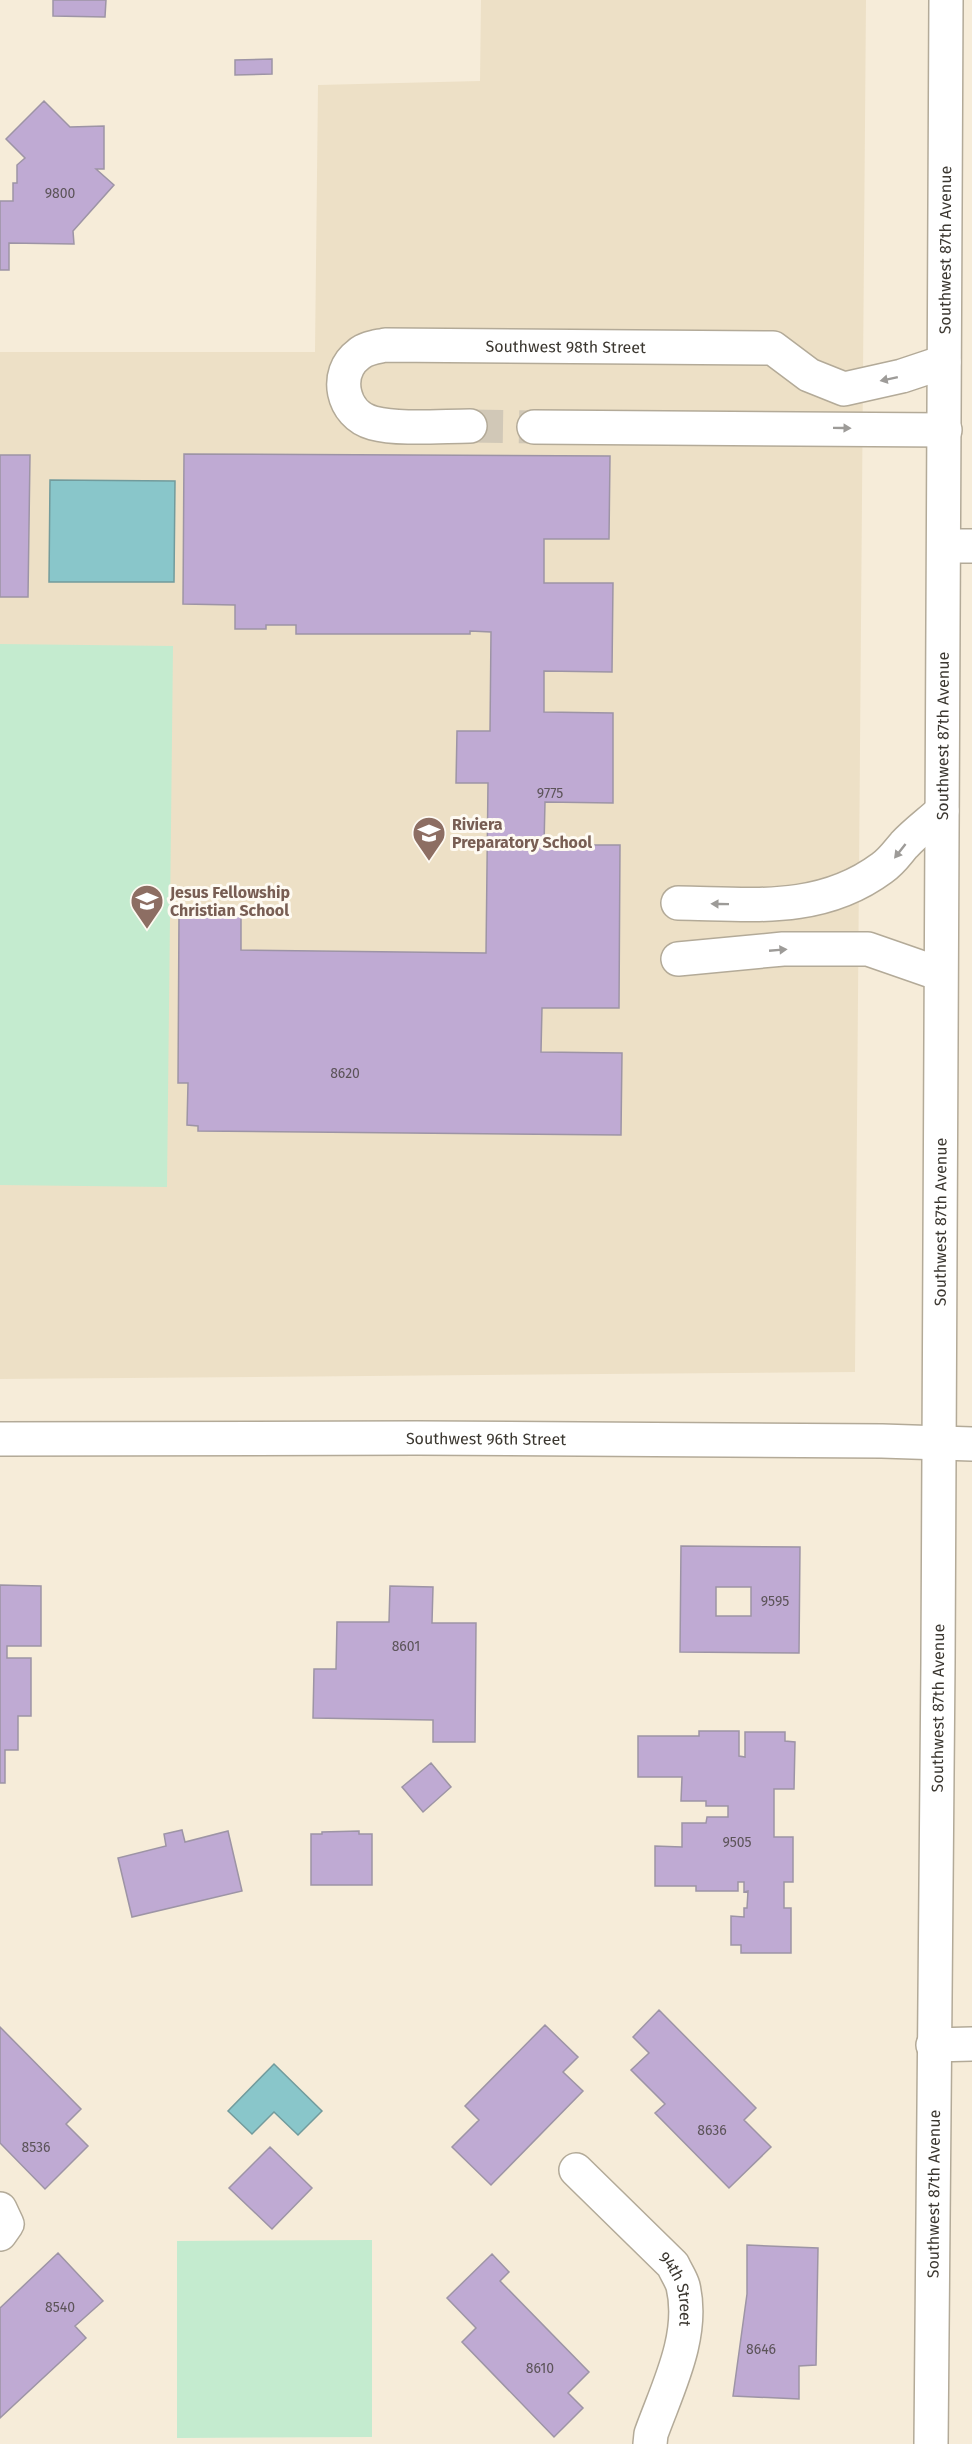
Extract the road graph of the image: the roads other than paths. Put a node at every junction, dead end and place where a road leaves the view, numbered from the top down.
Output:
1 (946, 0) edge
2 (944, 362) junction
3 (470, 426) tunnel mouth
4 (534, 426) tunnel mouth
5 (945, 430) junction
6 (958, 546) edge
7 (942, 812) junction
8 (678, 903) dead end
9 (678, 959) dead end
10 (940, 974) junction
11 (0, 1439) edge
12 (939, 1443) junction
13 (972, 1444) edge
14 (972, 2044) edge
15 (933, 2045) junction
16 (576, 2170) dead end
17 (0, 2209) edge
18 (0, 2234) edge
19 (650, 2444) edge
20 (931, 2444) edge

1 - 2 main road, Southwest 87th Avenue
2 -> 3 main road, Southwest 98th Street
2 - 5 main road, Southwest 87th Avenue
4 -> 5 main road
5 - 6 main road, Southwest 87th Avenue
6 - 7 main road, Southwest 87th Avenue
7 -> 8 main road
7 - 10 main road, Southwest 87th Avenue
9 -> 10 main road
10 - 12 main road, Southwest 87th Avenue
11 - 12 main road, Southwest 96th Street
12 - 13 main road, Southwest 96th Street
12 - 15 main road, Southwest 87th Avenue
14 - 15 main road
15 - 20 main road, Southwest 87th Avenue
16 - 19 main road, 94th Street
17 - 18 main road

